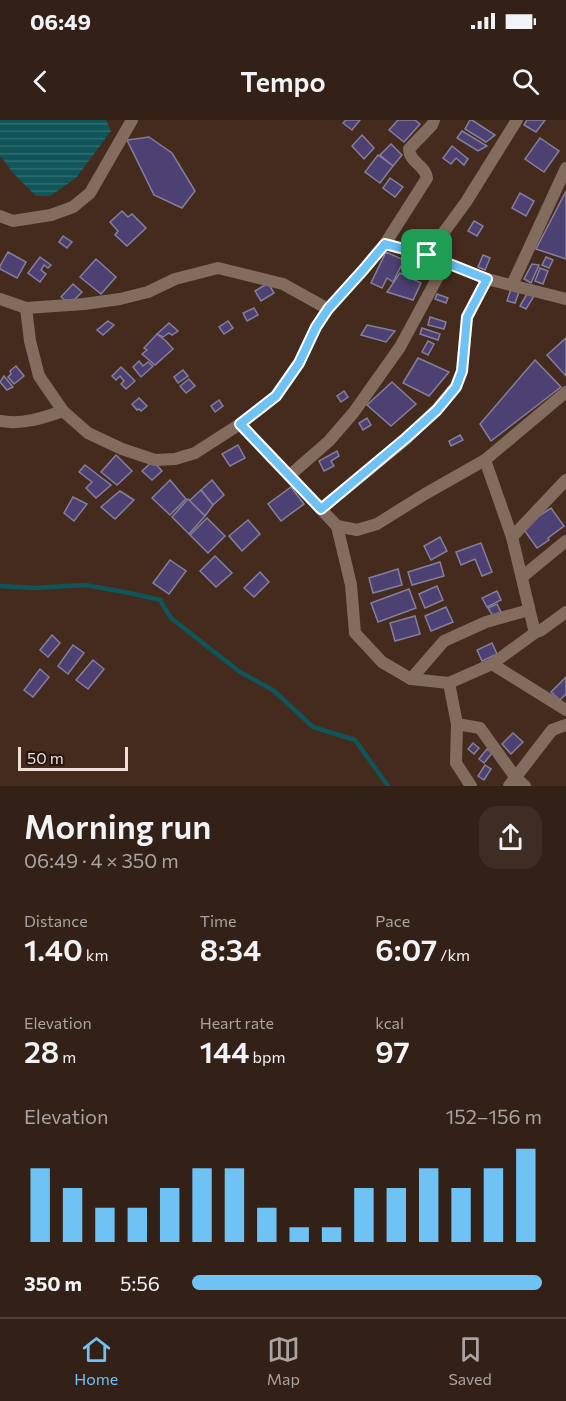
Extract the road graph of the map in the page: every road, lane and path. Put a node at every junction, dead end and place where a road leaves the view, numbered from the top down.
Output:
1 (132, 120) edge
2 (434, 120) edge
3 (517, 120) edge
4 (566, 168) edge
5 (0, 216) edge
6 (385, 244) junction
7 (427, 255) junction
8 (446, 262) junction
9 (487, 279) junction
10 (512, 285) junction
11 (0, 299) edge
12 (566, 299) edge
13 (26, 308) junction
14 (328, 309) junction
15 (566, 392) edge
16 (63, 411) junction
17 (0, 421) edge
18 (240, 424) junction
19 (485, 460) junction
20 (289, 476) junction
21 (566, 480) edge
22 (321, 509) junction
23 (337, 526) junction
24 (512, 537) junction
25 (566, 541) edge
26 (522, 577) junction
27 (529, 610) junction
28 (566, 612) edge
29 (536, 632) junction
30 (492, 664) junction
31 (411, 679) junction
32 (448, 683) junction
33 (566, 710) edge
34 (457, 724) junction
35 (566, 725) edge
36 (517, 783) edge
37 (471, 786) edge

1 - 5 street
2 - 6 street
3 - 7 street
4 - 10 street
6 - 7 street
6 - 14 street
7 - 8 street
8 - 9 street
8 - 20 street
9 - 10 street
9 - 22 street
10 - 12 street
11 - 13 street
13 - 14 street
13 - 16 street
14 - 18 street
15 - 19 street
16 - 17 street
16 - 18 street
18 - 20 street
19 - 23 street
19 - 24 street
20 - 22 street
21 - 24 street
22 - 23 street
23 - 31 street
24 - 26 street
25 - 26 street
26 - 27 street
27 - 29 street
27 - 31 street
28 - 29 street
29 - 30 street
30 - 32 street
30 - 33 street
31 - 32 street
32 - 34 street
34 - 36 street
34 - 37 street
35 - 36 street

